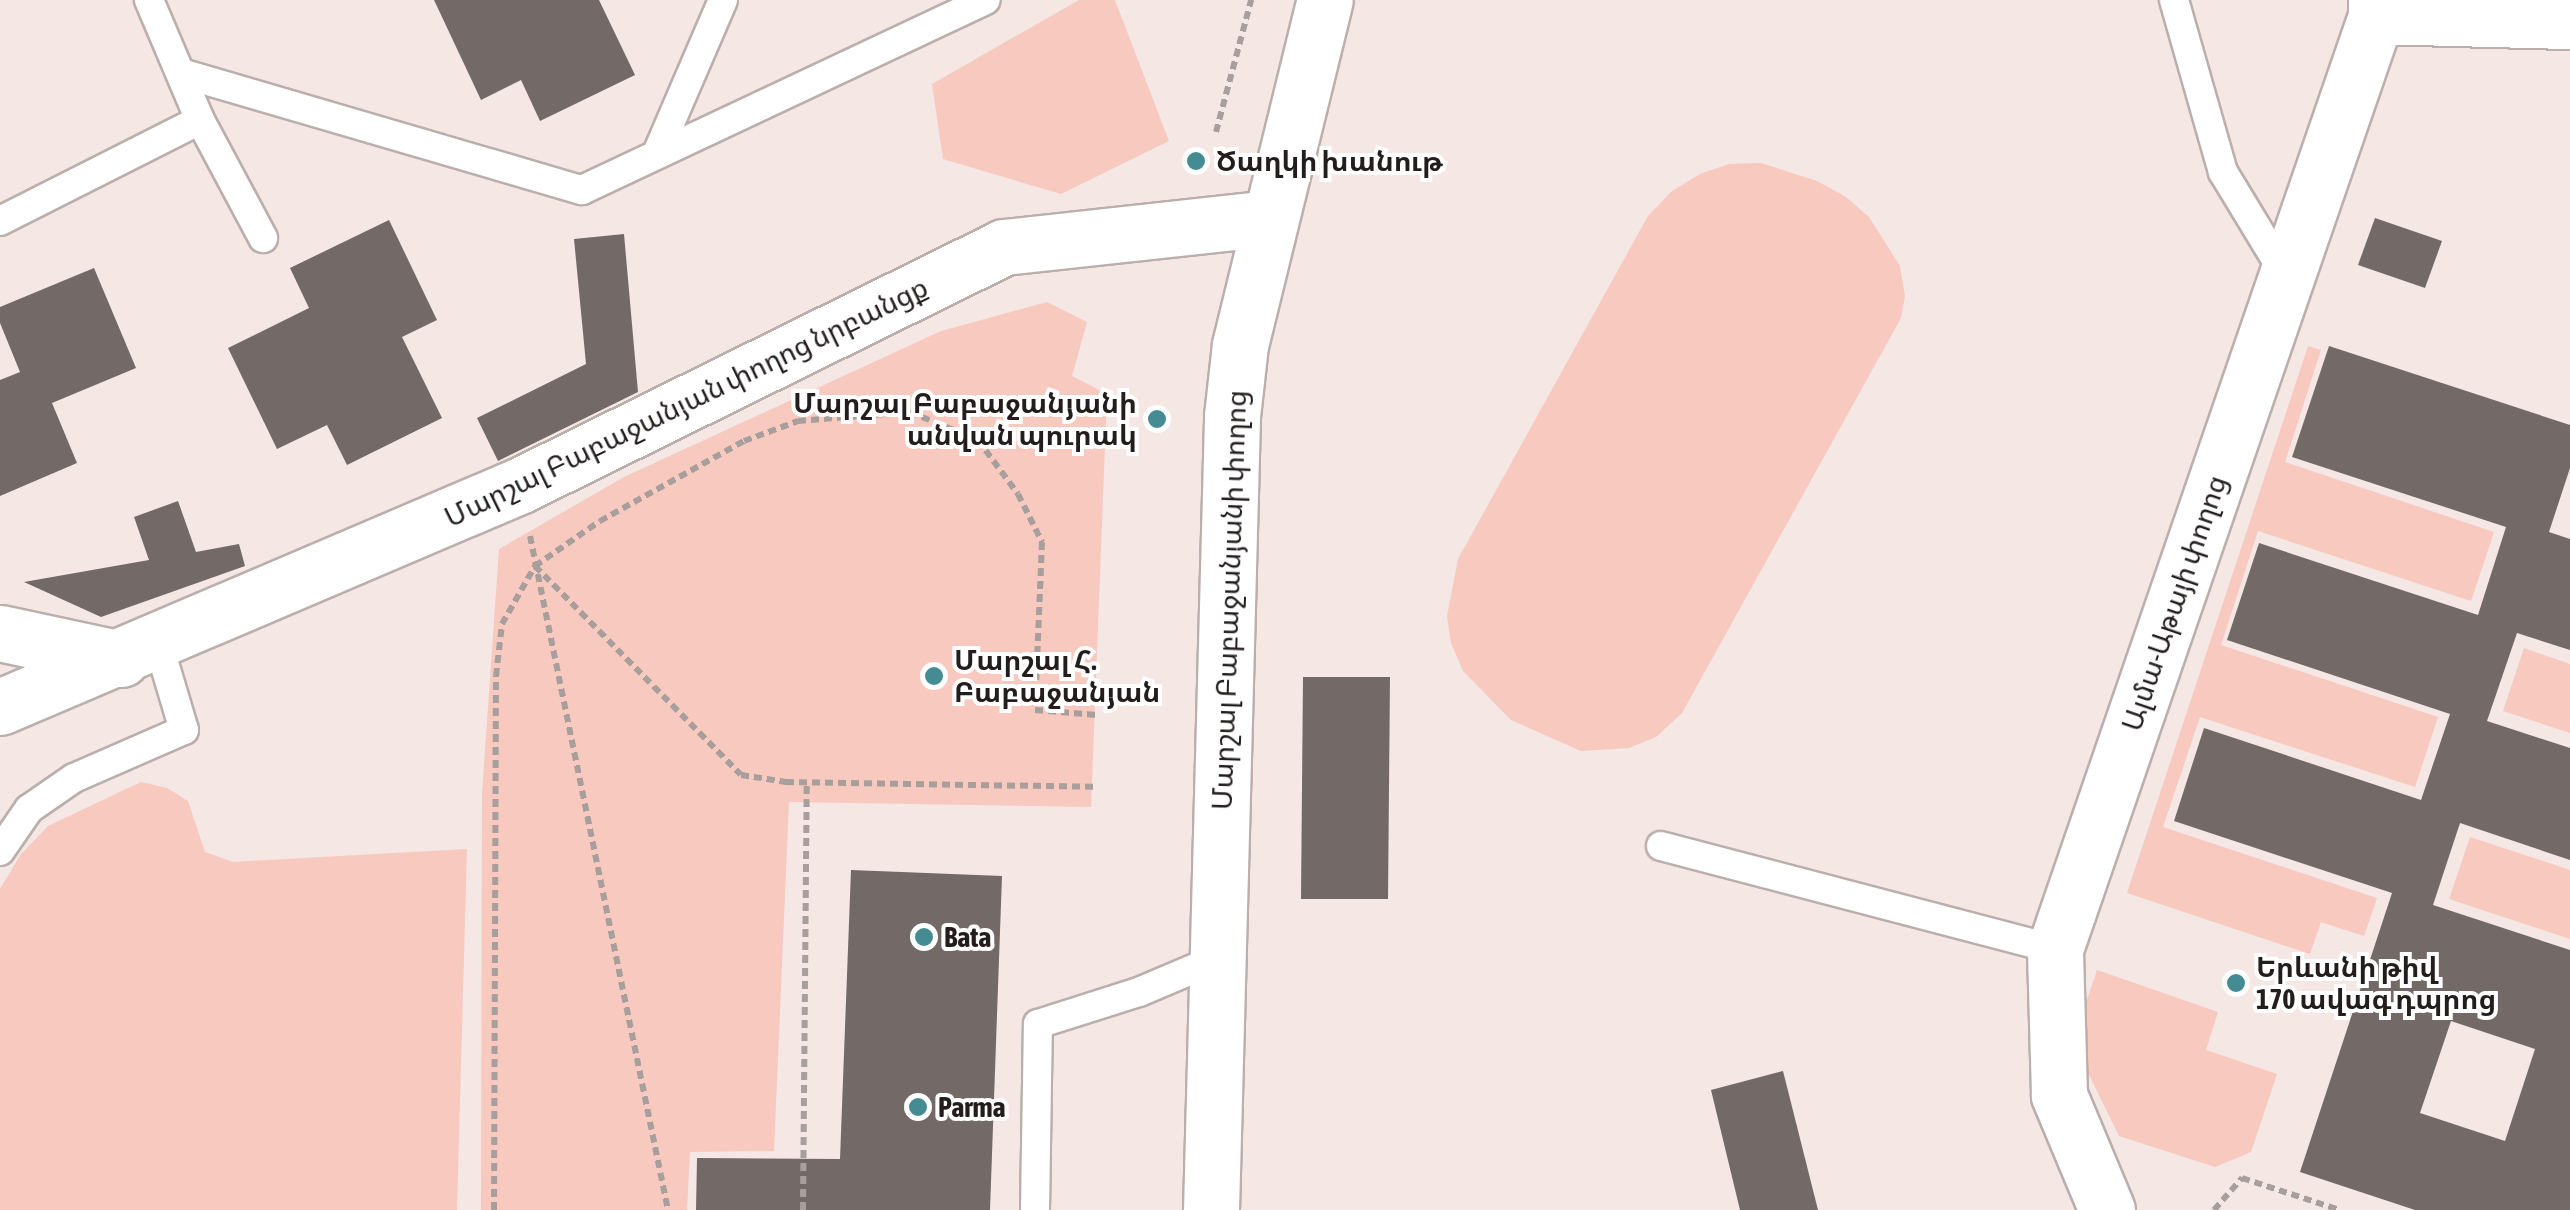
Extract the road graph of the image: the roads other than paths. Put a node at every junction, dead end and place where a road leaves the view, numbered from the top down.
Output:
1 (149, 0) edge
2 (722, 0) edge
3 (985, 0) edge
4 (1326, 0) edge
5 (2174, 0) edge
6 (2376, 8) edge
7 (2570, 21) edge
8 (182, 73) junction
9 (200, 120) junction
10 (658, 151) junction
11 (1269, 218) junction
12 (0, 221) edge
13 (262, 238) dead end
14 (2287, 277) junction
15 (0, 633) edge
16 (140, 651) junction
17 (0, 707) edge
18 (1661, 846) dead end
19 (0, 851) edge
20 (2055, 949) junction
21 (1219, 958) junction
22 (1034, 1210) edge
23 (1211, 1210) edge
24 (2107, 1210) edge

1 - 8 lane
2 - 10 lane
3 - 10 lane
4 - 11 street, Մարշալ Բաբաջանյանի փողոց
5 - 14 lane
6 - 7 street
6 - 14 street, Ալմա-Աթայի փողոց
8 - 9 lane
8 - 10 lane
9 - 12 lane
9 - 13 lane
11 - 16 street, Մարշալ Բաբաջանյան փողոց նրբանցք
11 - 21 street, Մարշալ Բաբաջանյանի փողոց
14 - 20 street, Ալմա-Աթայի փողոց
15 - 16 street
16 - 17 street, Մարշալ Բաբաջանյան փողոց նրբանցք
16 - 19 lane
18 - 20 lane
20 - 24 street, Ալմա-Աթայի փողոց
21 - 22 lane
21 - 23 street, Մարշալ Բաբաջանյանի փողոց

